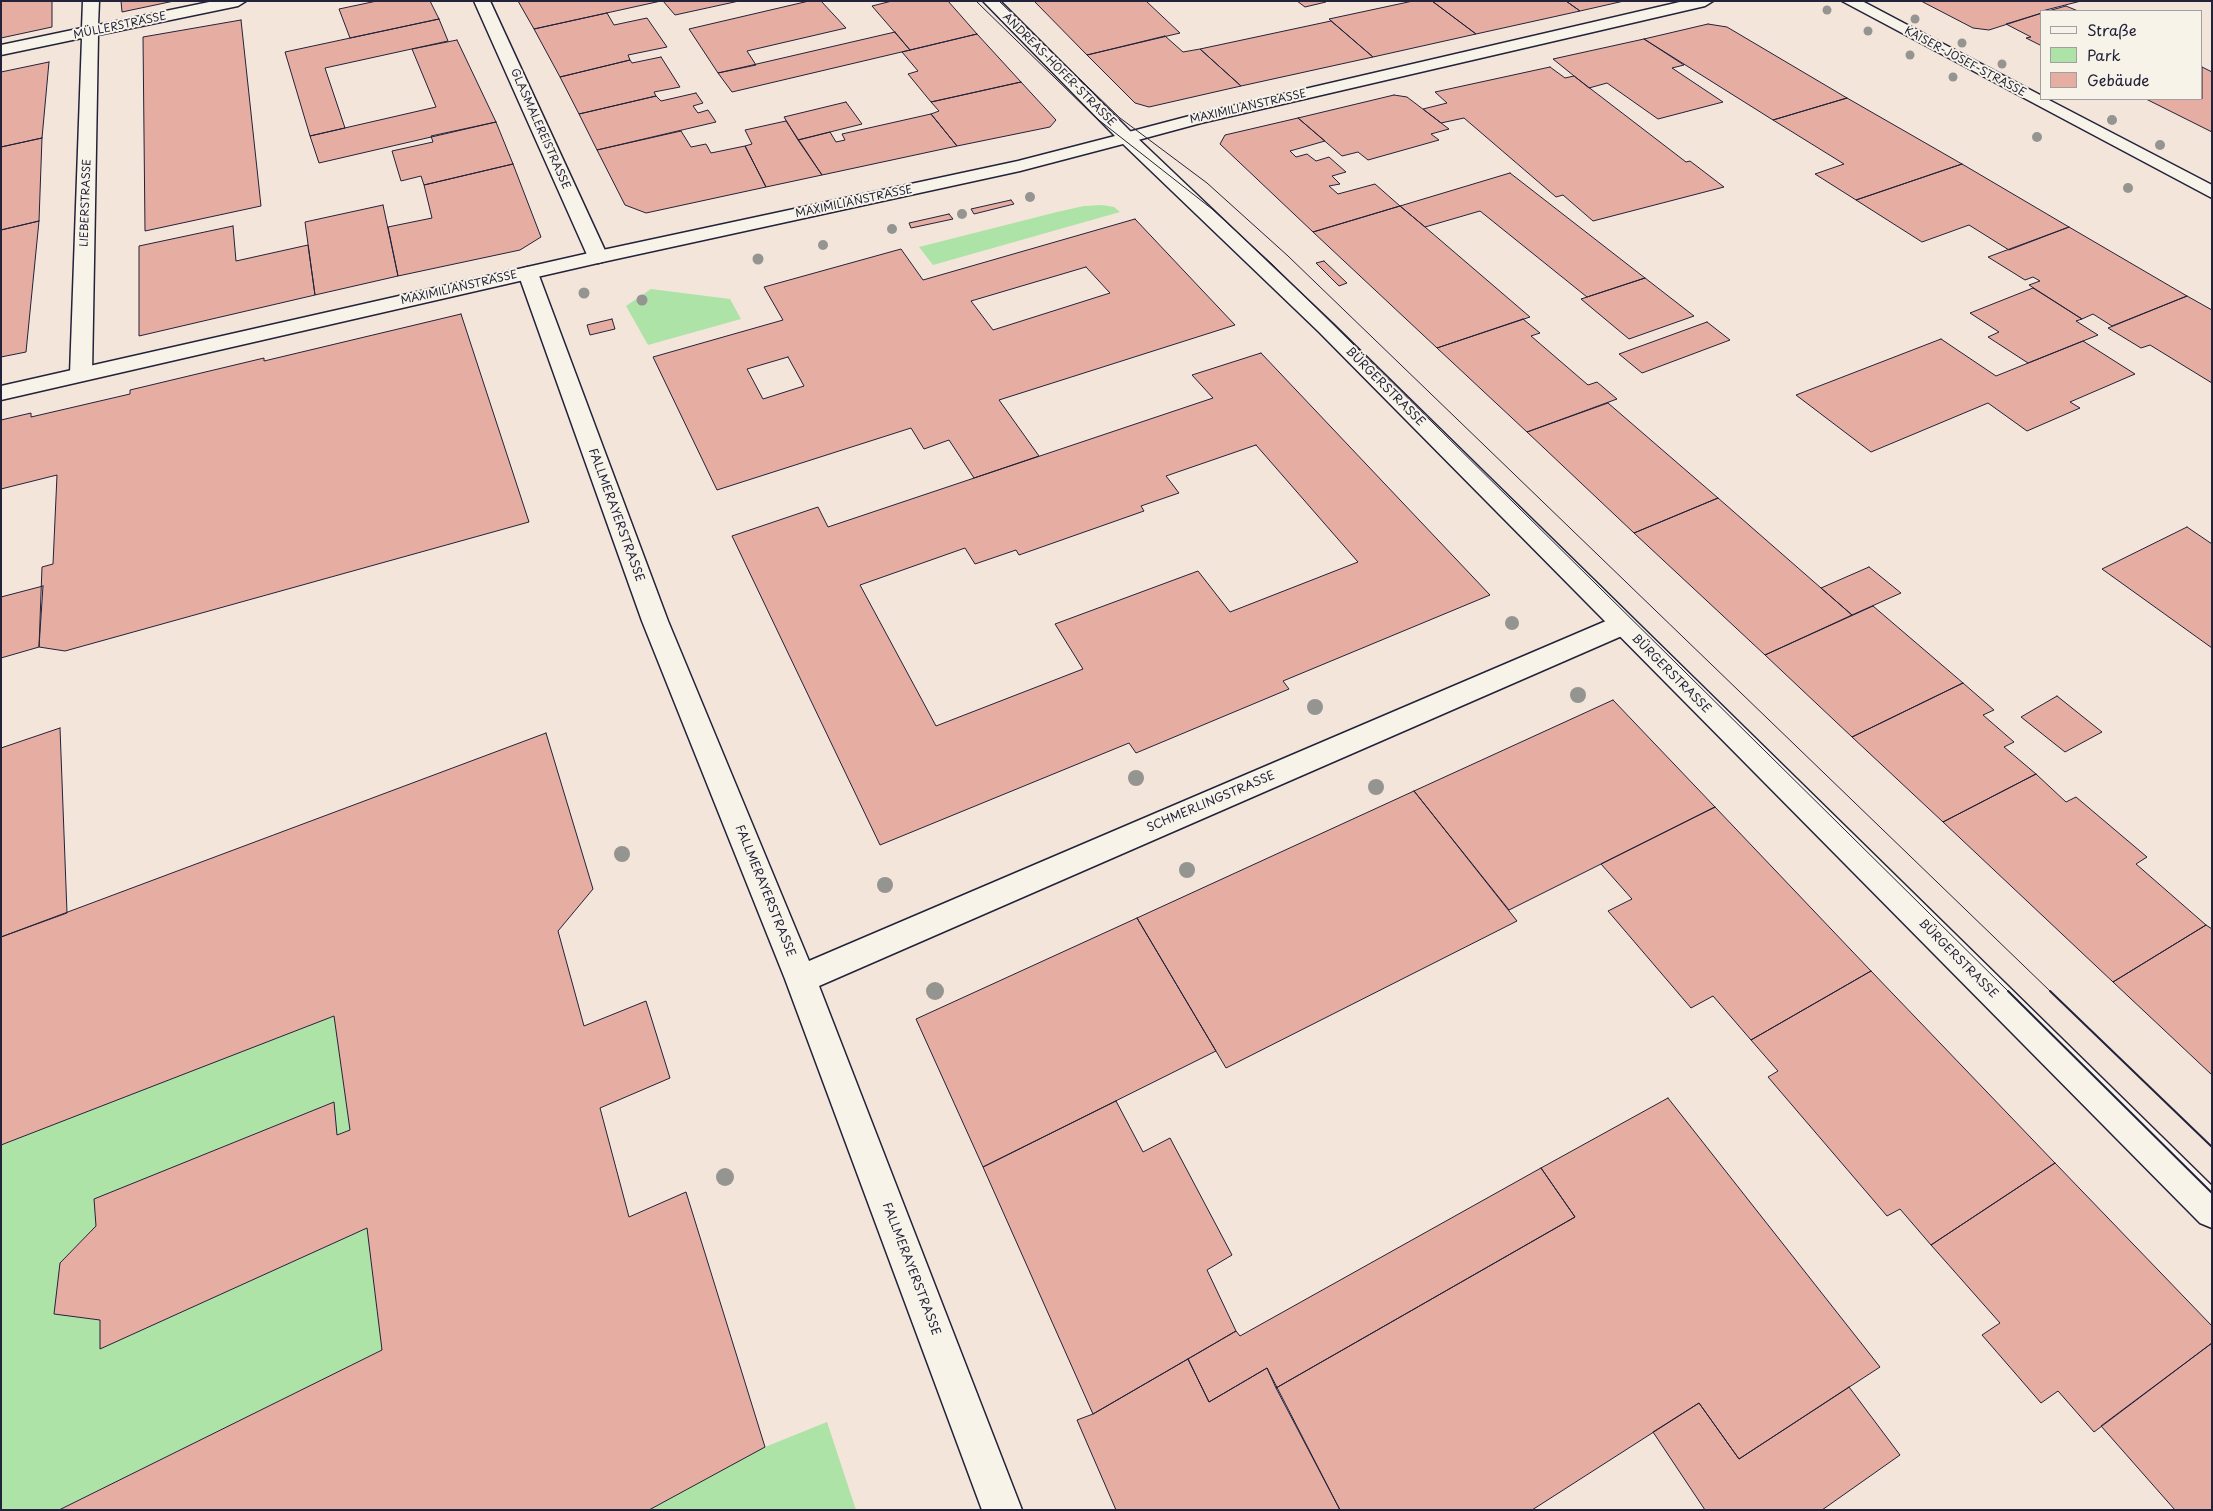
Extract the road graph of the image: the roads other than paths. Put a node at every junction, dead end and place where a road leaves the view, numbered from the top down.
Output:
1 (91, 1) edge
2 (238, 1) edge
3 (482, 1) edge
4 (991, 1) edge
5 (1705, 1) edge
6 (1850, 1) edge
7 (91, 32) junction
8 (1, 50) edge
9 (1127, 138) junction
10 (2212, 193) edge
11 (598, 257) junction
12 (528, 272) junction
13 (81, 374) junction
14 (1, 392) edge
15 (1622, 625) junction
16 (801, 979) junction
17 (2212, 1211) edge
18 (1002, 1510) edge

1 - 7 street, LIEBERSTRASSE
2 - 7 street, MÜLLERSTRASSE
3 - 11 street, GLASMALEREISTRASSE
4 - 9 street, ANDREAS-HOFER-STRASSE
5 - 9 street, MAXIMILIANSTRASSE
6 - 10 street, KAISER-JOSEF-STRASSE
7 - 8 street, MÜLLERSTRASSE
7 - 13 street, LIEBERSTRASSE
9 - 11 street, MAXIMILIANSTRASSE
9 - 15 street, BÜRGERSTRASSE
11 - 12 street, MAXIMILIANSTRASSE
12 - 13 street, MAXIMILIANSTRASSE
12 - 16 street, FALLMERAYERSTRASSE
13 - 14 street, MAXIMILIANSTRASSE
15 - 16 street, SCHMERLINGSTRASSE
15 - 17 street, BÜRGERSTRASSE
16 - 18 street, FALLMERAYERSTRASSE

